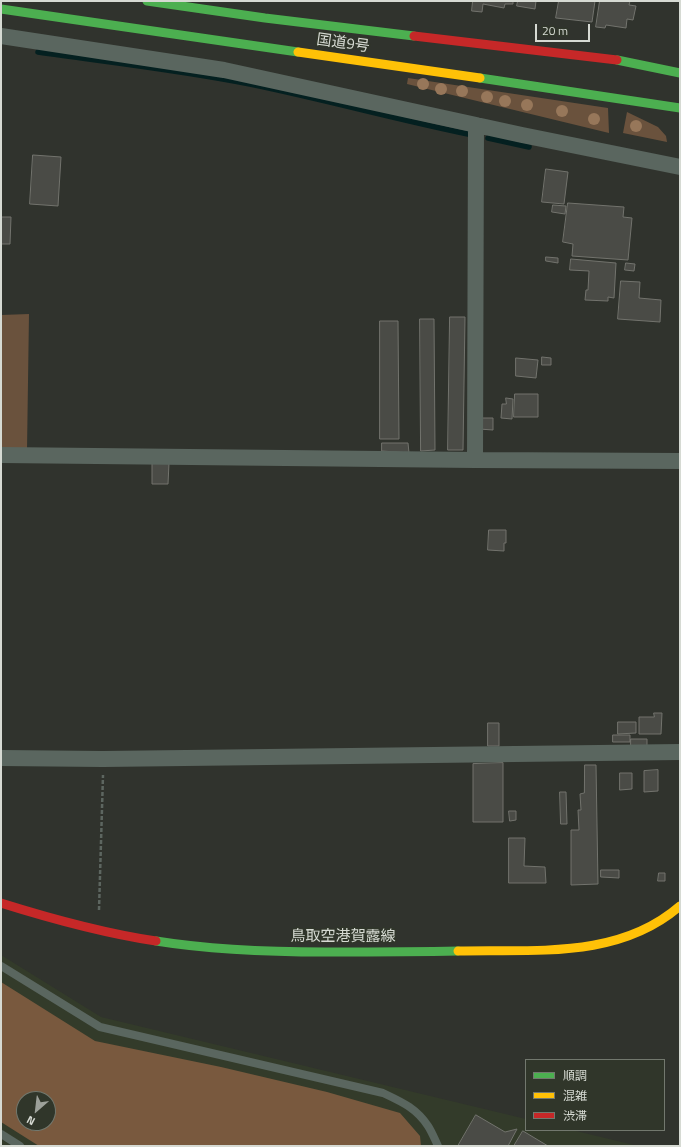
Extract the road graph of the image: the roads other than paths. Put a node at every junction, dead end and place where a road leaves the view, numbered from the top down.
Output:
1 (147, 1) edge
2 (1, 9) edge
3 (1, 36) edge
4 (680, 73) edge
5 (680, 108) edge
6 (476, 125) junction
7 (680, 167) edge
8 (1, 455) edge
9 (475, 460) junction
10 (680, 462) edge
11 (680, 752) edge
12 (1, 758) edge
13 (1, 903) edge
14 (680, 906) edge
15 (1, 966) edge
16 (1, 1134) edge
17 (20, 1146) edge
18 (438, 1146) edge

1 - 4 main road, 国道9号
2 - 5 main road, 国道9号
3 - 6 street
6 - 7 street
6 - 9 street
8 - 9 street
9 - 10 street
11 - 12 street
13 - 14 main road, 鳥取空港賀露線
15 - 18 lane
16 - 17 lane

